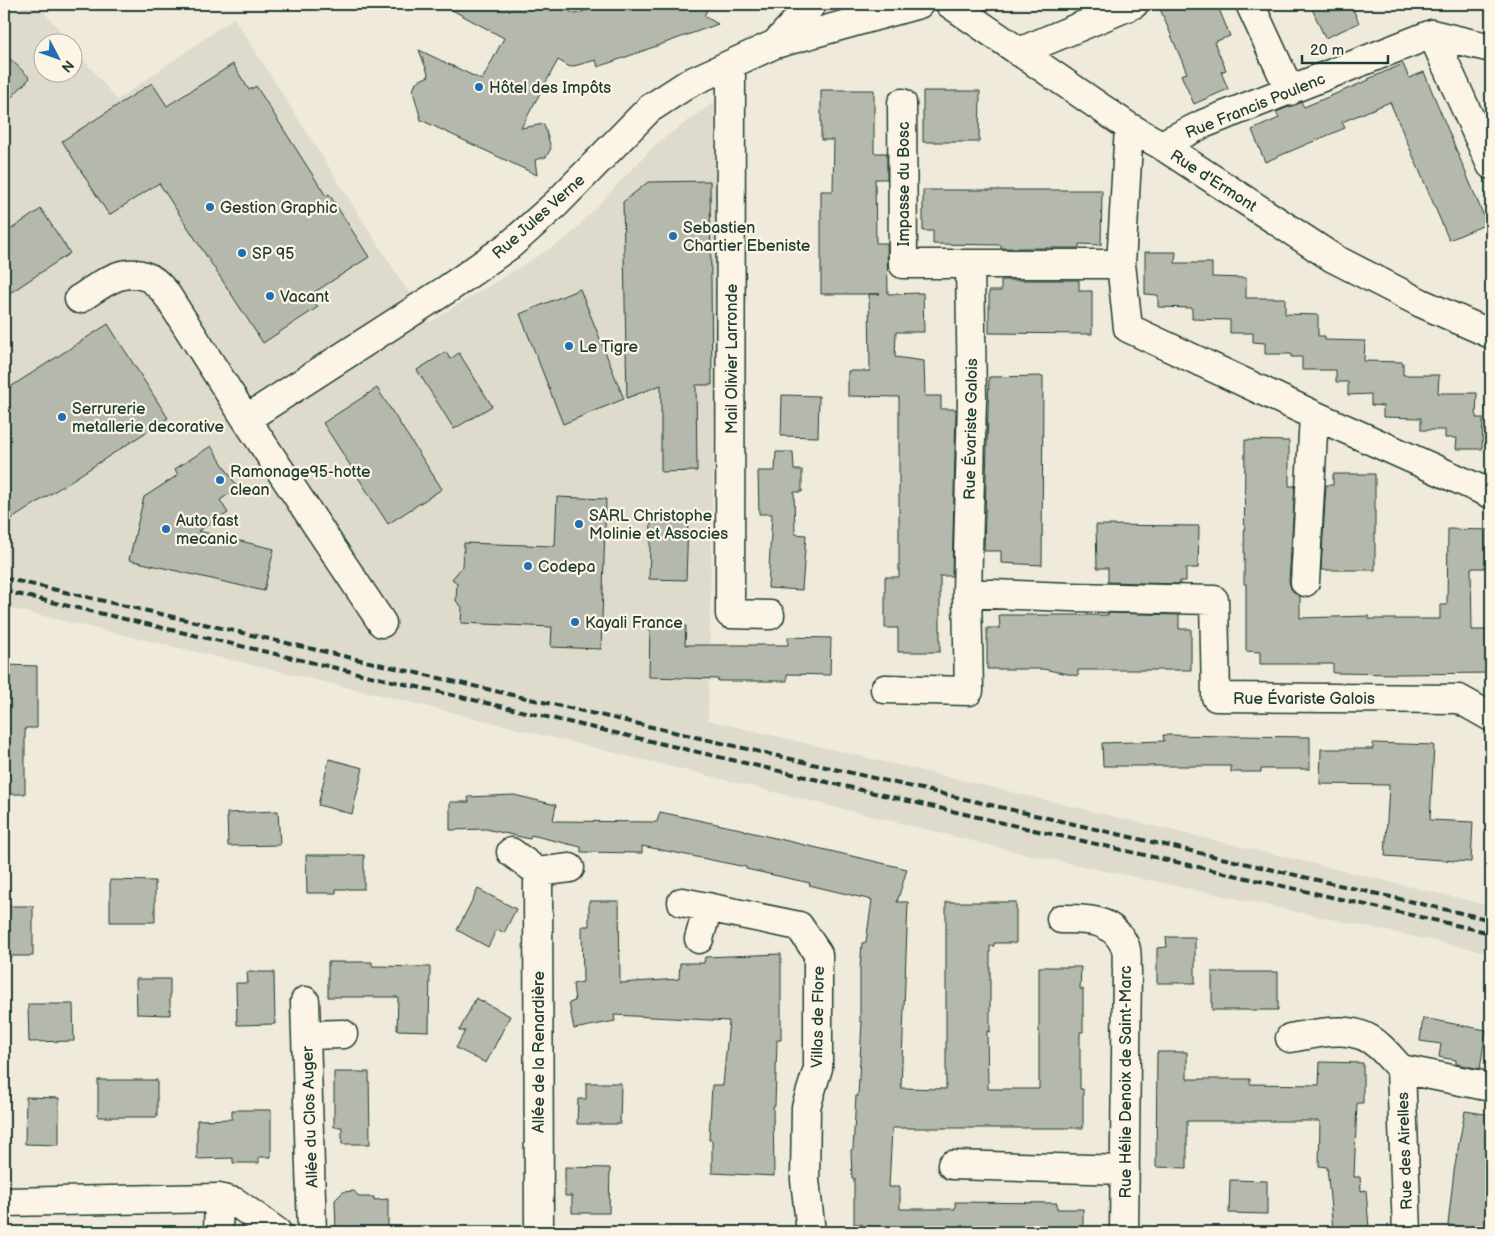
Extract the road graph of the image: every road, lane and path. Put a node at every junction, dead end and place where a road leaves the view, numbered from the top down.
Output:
1 (812, 4) edge
2 (919, 4) edge
3 (950, 4) edge
4 (1134, 4) edge
5 (1250, 4) edge
6 (874, 10) edge
7 (1432, 34) junction
8 (775, 44) junction
9 (1491, 48) edge
10 (1019, 52) junction
11 (731, 65) junction
12 (1290, 91) junction
13 (902, 103) dead end
14 (1129, 127) junction
15 (1161, 145) junction
16 (1491, 165) edge
17 (970, 264) junction
18 (1120, 264) junction
19 (79, 299) dead end
20 (1491, 334) edge
21 (1314, 415) junction
22 (246, 419) junction
23 (1491, 494) edge
24 (1305, 582) dead end
25 (967, 593) junction
26 (770, 615) dead end
27 (382, 623) dead end
28 (885, 690) dead end
29 (1491, 717) edge
30 (512, 852) dead end
31 (570, 868) dead end
32 (538, 872) junction
33 (682, 902) dead end
34 (708, 907) junction
35 (1061, 919) dead end
36 (699, 939) dead end
37 (305, 1001) dead end
38 (342, 1034) dead end
39 (306, 1035) junction
40 (1290, 1038) dead end
41 (1401, 1069) junction
42 (1491, 1087) edge
43 (952, 1165) dead end
44 (1125, 1170) junction
45 (219, 1198) junction
46 (4, 1202) edge
47 (218, 1232) edge
48 (276, 1232) edge
49 (312, 1232) edge
50 (539, 1232) edge
51 (811, 1232) edge
52 (1124, 1232) edge
53 (1407, 1232) edge

1 - 8 street, Rue Jules Verne
2 - 6 street, Rue Jules Verne
3 - 10 street, Rue d'Ermont
4 - 10 street
5 - 12 street
6 - 8 street, Rue Jules Verne
7 - 9 street
7 - 12 street, Rue Francis Poulenc
7 - 16 street
8 - 11 street, Rue Jules Verne
10 - 14 street, Rue d'Ermont
11 - 22 street, Rue Jules Verne
11 - 26 street, Mail Olivier Larronde
12 - 15 street, Rue Francis Poulenc
13 - 17 street, Impasse du Bosc
14 - 15 street, Rue d'Ermont
14 - 18 street
15 - 20 street, Rue d'Ermont
17 - 18 street
17 - 25 street, Rue Évariste Galois
18 - 21 street
19 - 22 street
21 - 23 street
21 - 24 street
22 - 27 street
25 - 28 street, Rue Évariste Galois
25 - 29 street, Rue Évariste Galois
30 - 32 street
31 - 32 street
32 - 50 street, Allée de la Renardière
33 - 34 street, Villas de Flore
34 - 36 street
34 - 51 street, Villas de Flore
35 - 44 street, Rue Hélie Denoix de Saint-Marc
37 - 39 street, Allée du Clos Auger
38 - 39 street
39 - 49 street, Allée du Clos Auger
40 - 41 street, Rue des Airelles
41 - 42 street, Rue des Airelles
41 - 53 street, Rue des Airelles
43 - 44 street
44 - 52 street, Rue Hélie Denoix de Saint-Marc
45 - 46 street
45 - 47 street
45 - 48 street

